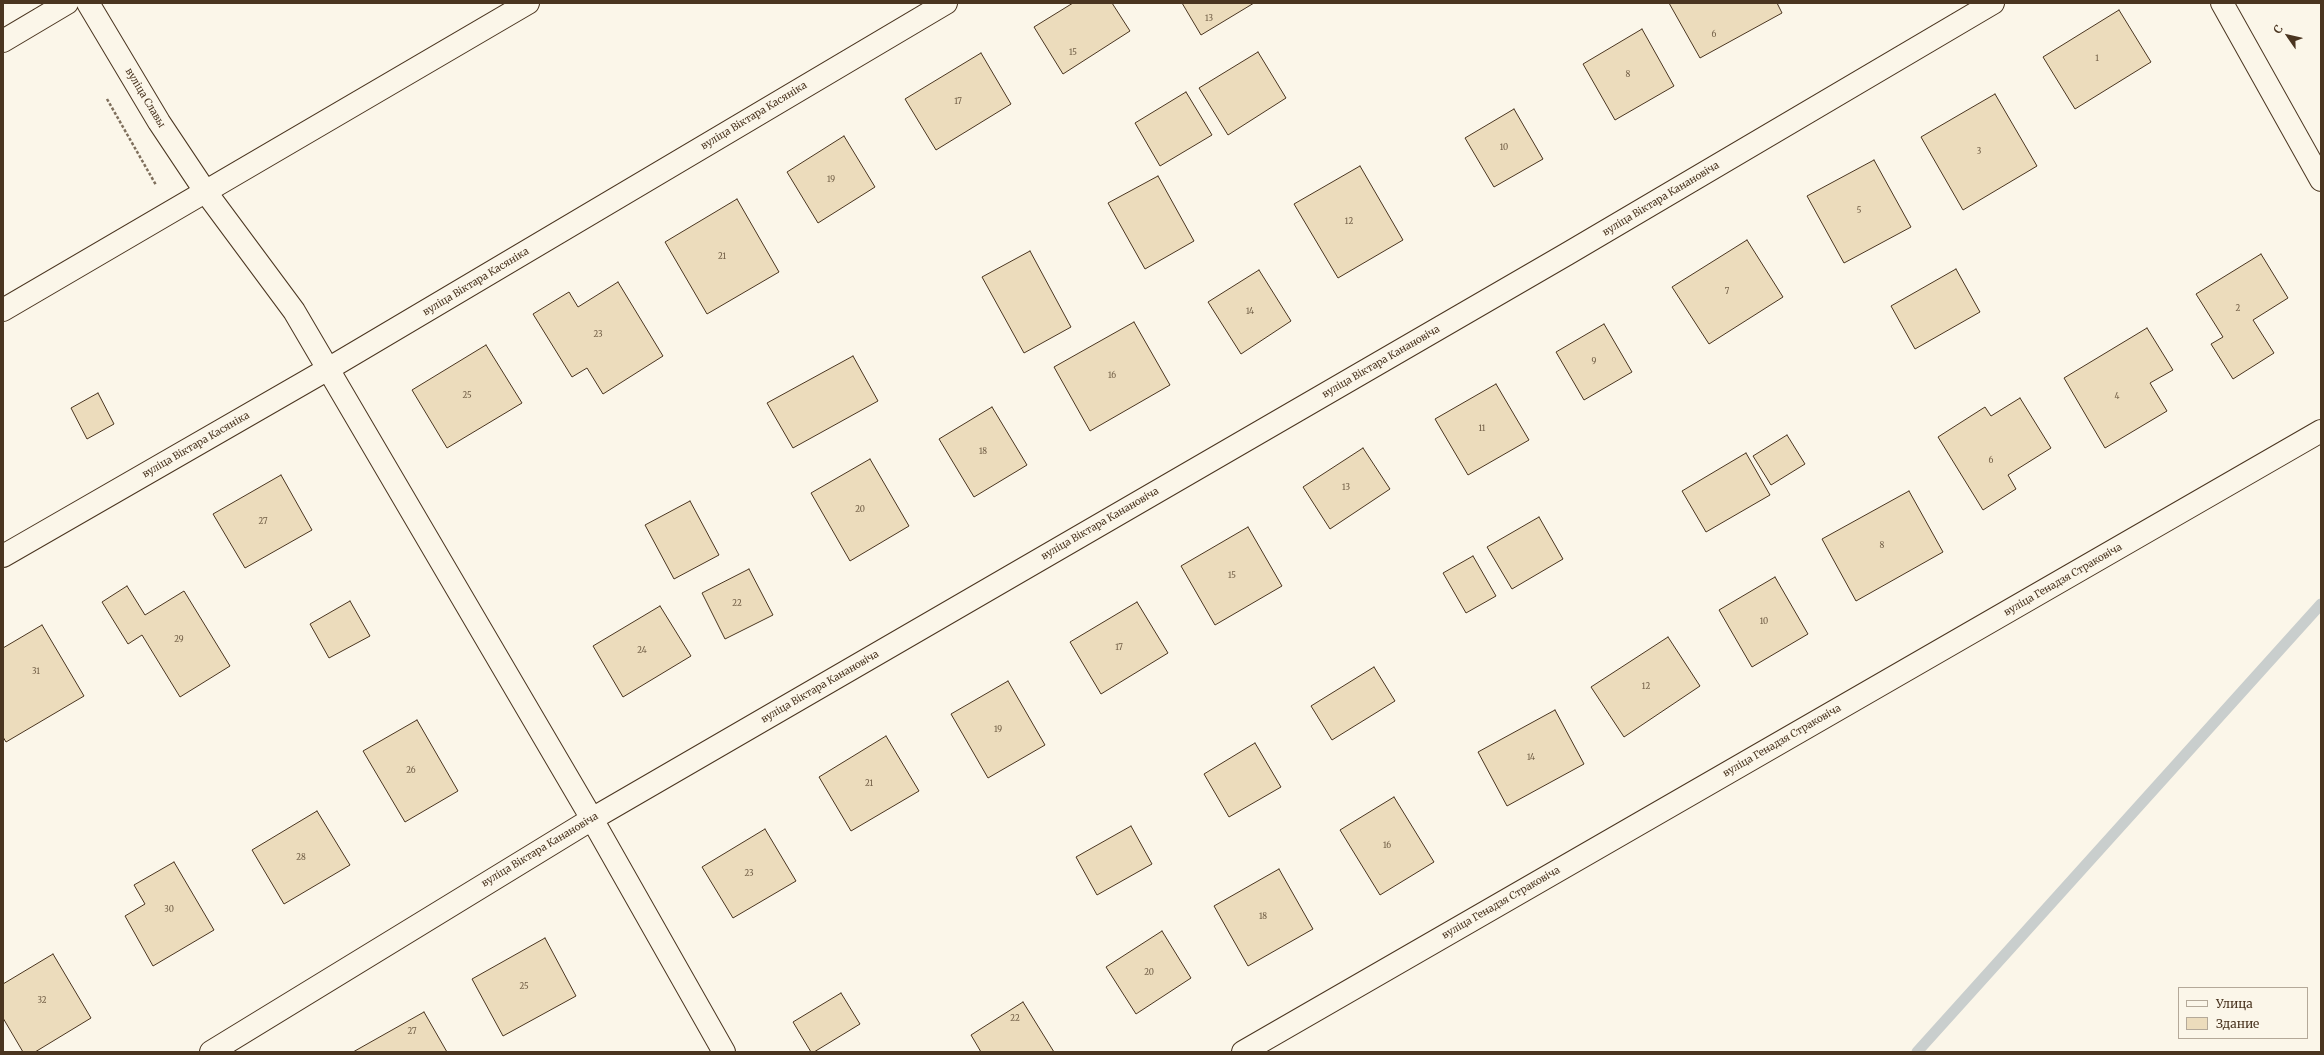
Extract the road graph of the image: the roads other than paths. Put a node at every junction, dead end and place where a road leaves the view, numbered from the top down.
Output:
1 (67, 3) edge
2 (88, 3) edge
3 (528, 3) edge
4 (946, 3) edge
5 (1993, 3) edge
6 (2222, 3) edge
7 (3, 41) edge
8 (2321, 180) edge
9 (205, 191) junction
10 (3, 310) edge
11 (328, 369) junction
12 (2321, 431) edge
13 (3, 556) edge
14 (592, 818) junction
15 (211, 1052) edge
16 (724, 1052) edge
17 (1243, 1052) edge

1 - 7 street
2 - 9 street, вуліца Славы
3 - 9 street
4 - 11 street, вуліца Віктара Касяніка
5 - 14 street, вуліца Віктара Канановіча
6 - 8 street
9 - 10 street
9 - 11 street, вуліца Славы
11 - 13 street, вуліца Віктара Касяніка
11 - 14 street, вуліца Славы
12 - 17 street, вуліца Генадзя Страковіча
14 - 15 street, вуліца Віктара Канановіча
14 - 16 street, вуліца Славы

